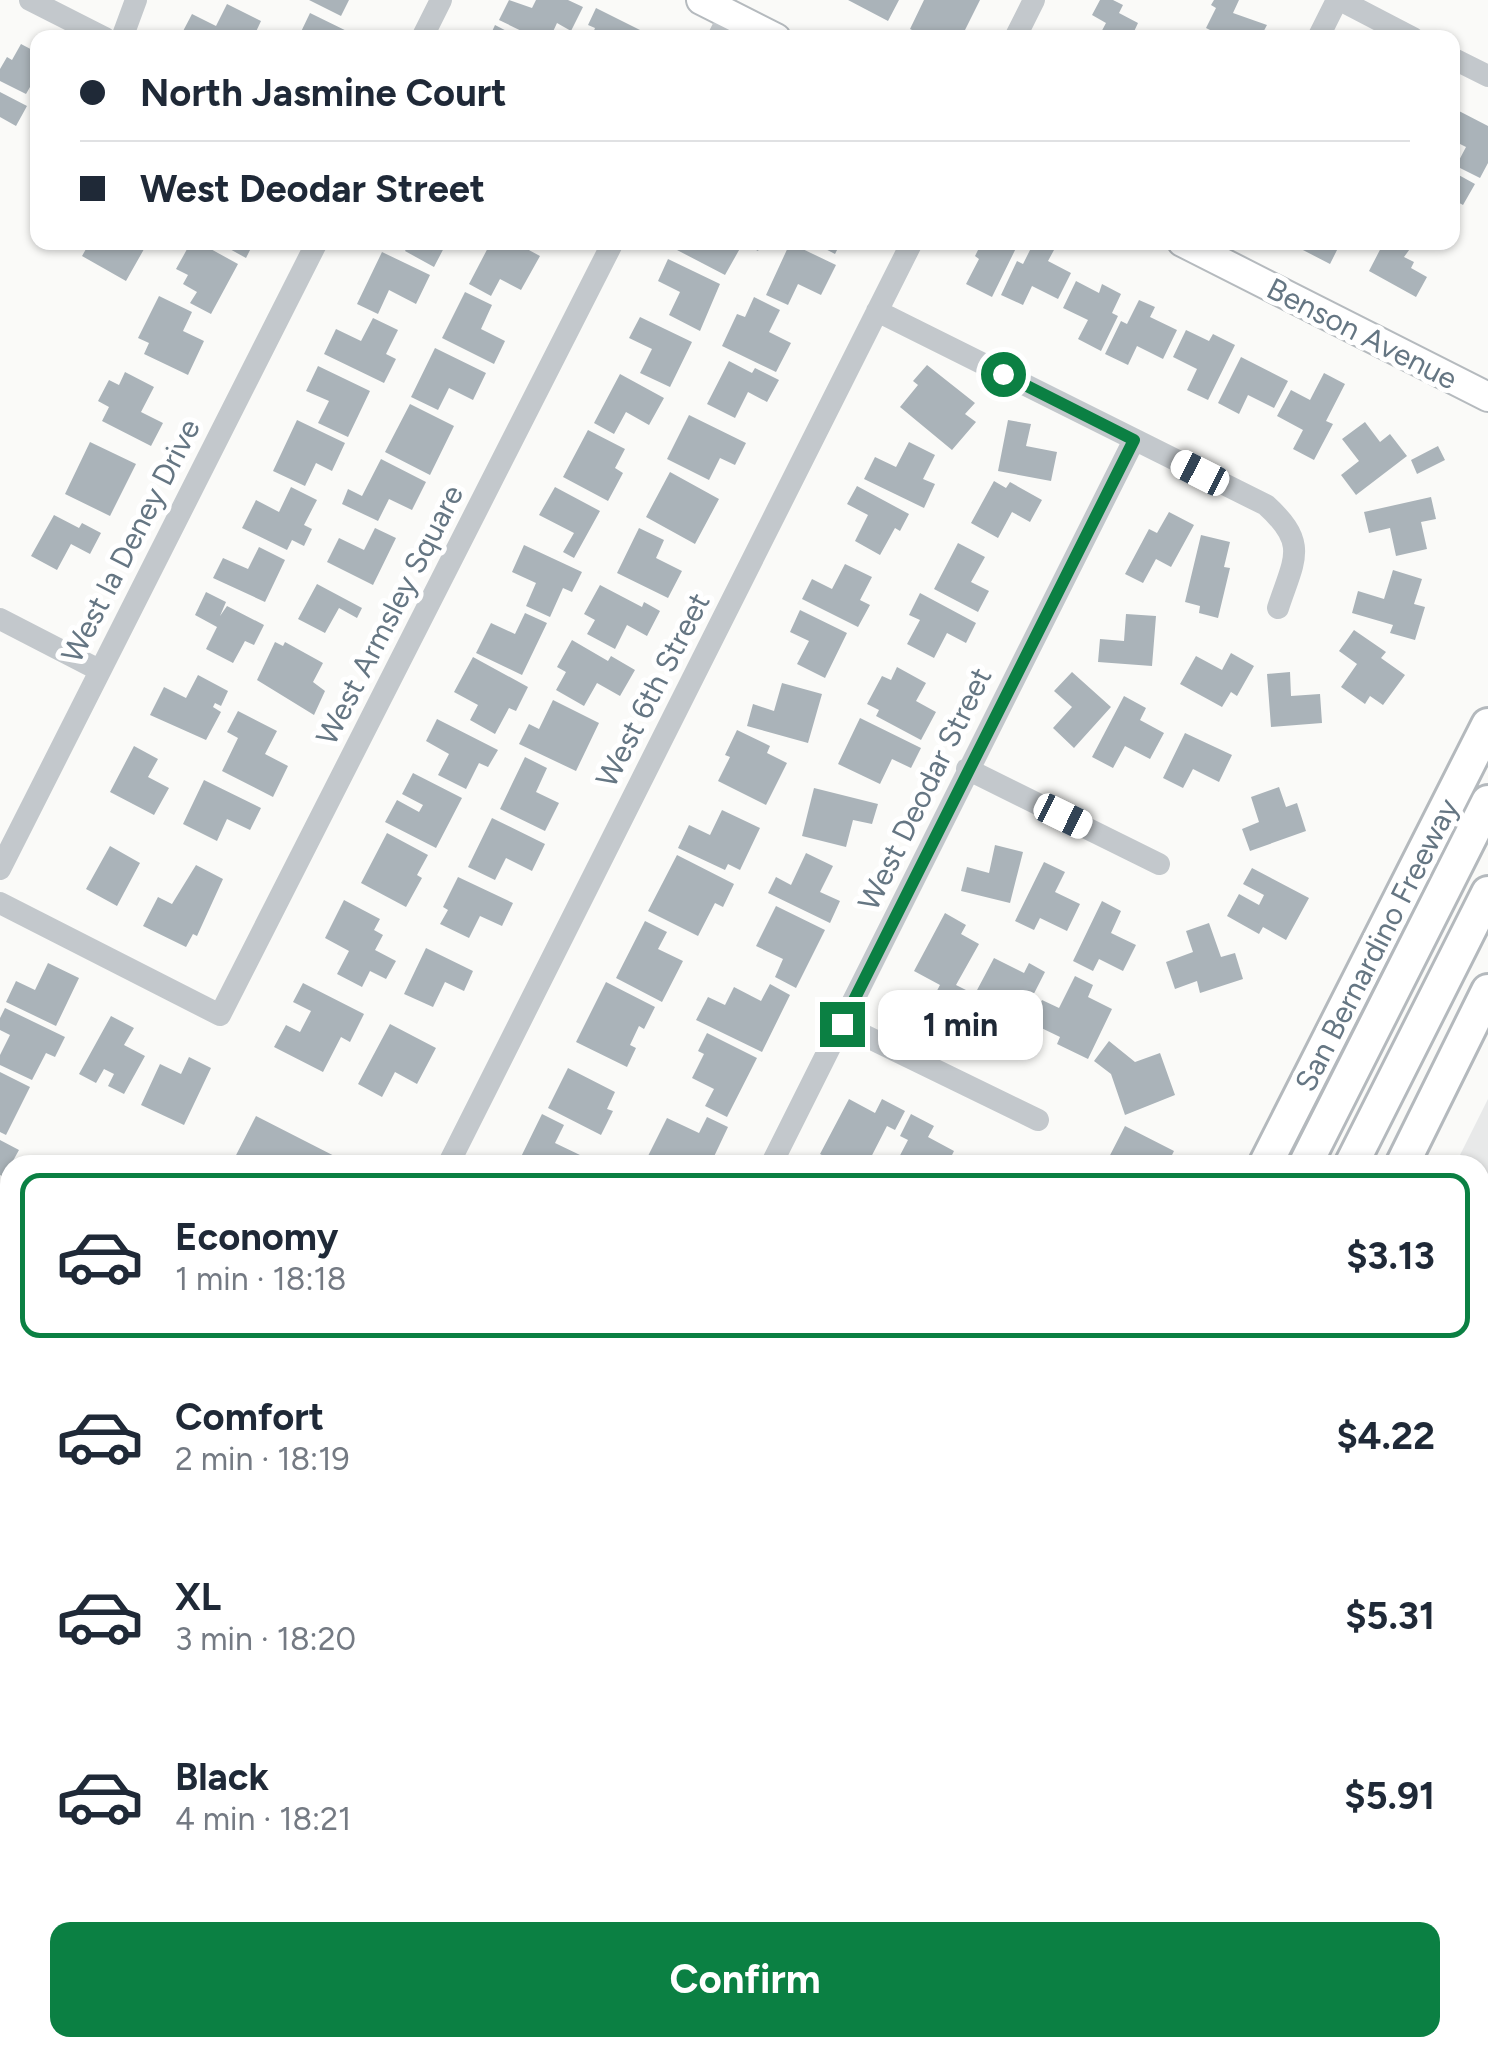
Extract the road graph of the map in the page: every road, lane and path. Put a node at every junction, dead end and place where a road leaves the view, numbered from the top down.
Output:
1 (30, 0) edge
2 (136, 0) edge
3 (441, 0) edge
4 (701, 0) edge
5 (1034, 0) edge
6 (1338, 0) edge
7 (724, 26) edge
8 (89, 30) edge
9 (125, 30) edge
10 (426, 30) edge
11 (1019, 30) edge
12 (1322, 30) edge
13 (1396, 30) edge
14 (1460, 62) edge
15 (1488, 76) edge
16 (313, 250) edge
17 (610, 250) edge
18 (908, 250) edge
19 (1198, 250) edge
20 (877, 311) junction
21 (1488, 398) edge
22 (1134, 440) junction
23 (1278, 608) dead end
24 (0, 619) edge
25 (99, 670) junction
26 (1488, 725) edge
27 (967, 769) junction
28 (1488, 802) edge
29 (1159, 864) dead end
30 (0, 868) edge
31 (1488, 893) edge
32 (0, 903) edge
33 (1488, 991) edge
34 (842, 1024) junction
35 (1038, 1120) dead end
36 (453, 1155) edge
37 (775, 1155) edge
38 (1270, 1155) edge
39 (1310, 1155) edge
40 (1356, 1155) edge
41 (1407, 1155) edge

1 - 8 street
2 - 9 street
3 - 10 street
4 - 7 main road
5 - 11 street
6 - 12 street
6 - 13 street
14 - 15 street
16 - 25 street, West la Deney Drive
17 - 32 street, West Armsley Square
18 - 20 street, West 6th Street
19 - 21 main road, Benson Avenue
20 - 22 street
20 - 36 street, West 6th Street
22 - 23 street
22 - 27 street, West Deodar Street
24 - 25 street
25 - 30 street, West la Deney Drive
26 - 38 highway, San Bernardino Freeway
27 - 29 street
27 - 34 street, West Deodar Street
28 - 39 highway
31 - 40 highway
33 - 41 highway
34 - 35 street
34 - 37 street, West Deodar Street

